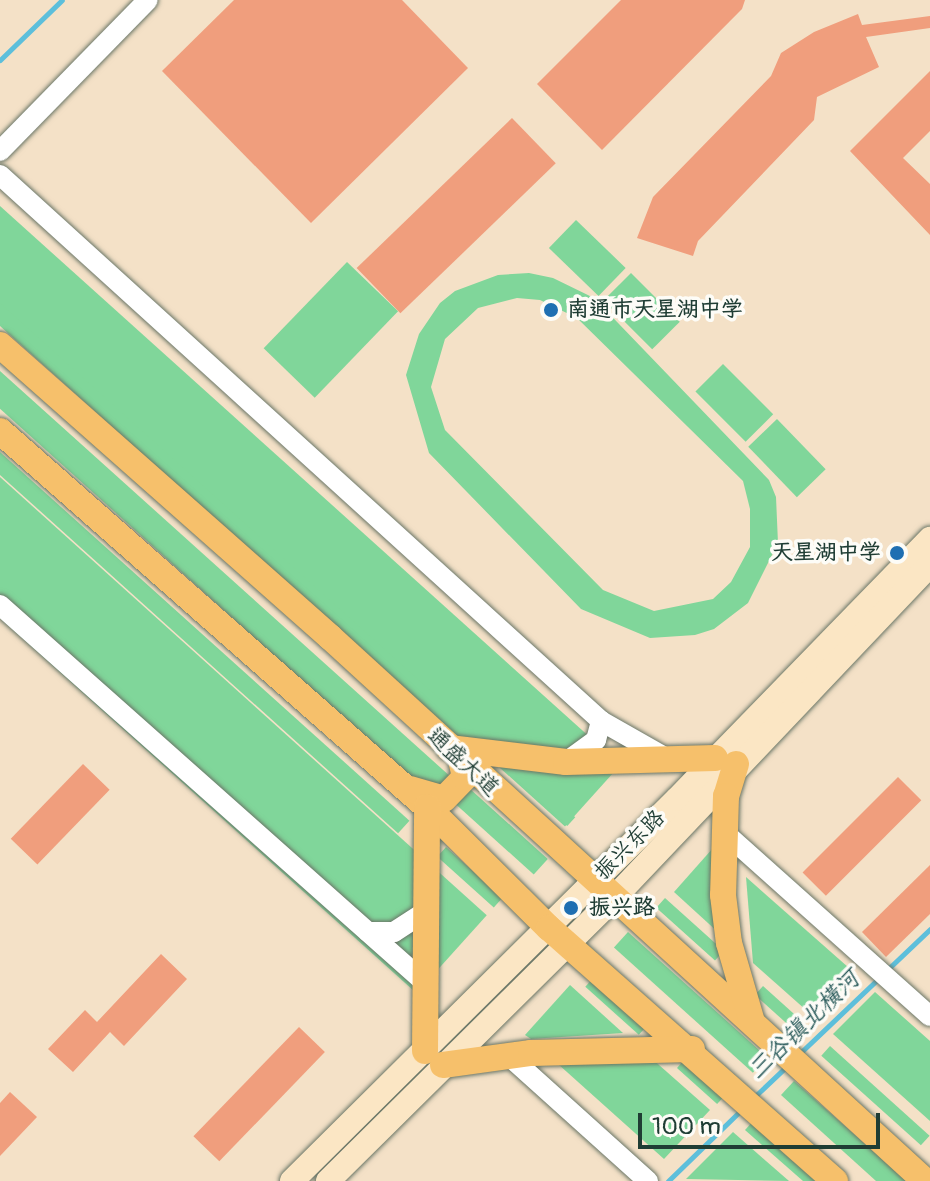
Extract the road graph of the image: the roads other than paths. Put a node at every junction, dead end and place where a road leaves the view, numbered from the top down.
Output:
1 (148, 0) edge
2 (0, 151) edge
3 (0, 175) edge
4 (0, 345) edge
5 (0, 431) edge
6 (930, 539) edge
7 (930, 565) edge
8 (0, 605) edge
9 (601, 721) junction
10 (455, 754) junction
11 (726, 761) junction
12 (566, 762) junction
13 (675, 762) junction
14 (404, 786) junction
15 (427, 807) junction
16 (724, 832) junction
17 (602, 890) junction
18 (423, 913) junction
19 (368, 932) junction
20 (558, 936) junction
21 (422, 980) junction
22 (930, 1016) edge
23 (753, 1026) junction
24 (692, 1049) junction
25 (509, 1056) junction
26 (434, 1058) junction
27 (292, 1181) edge
28 (328, 1181) edge
29 (648, 1181) edge
30 (835, 1181) edge
31 (925, 1181) edge

1 - 2 street
3 - 9 street
4 - 10 main road, 通盛大道
5 - 14 main road
6 - 11 main road, 振兴东路
7 - 11 main road, 振兴东路
8 - 19 street
9 - 12 street
9 - 13 street
10 - 12 main road
10 - 14 main road
10 - 17 main road, 通盛大道
11 - 13 main road
11 - 16 main road
11 - 17 main road, 振兴东路
12 - 13 main road
14 - 15 main road
15 - 18 main road
15 - 20 main road
16 - 22 street
16 - 23 main road
17 - 20 main road, 振兴东路
17 - 23 main road, 通盛大道
18 - 19 street
18 - 21 main road
19 - 21 street
20 - 24 main road
20 - 26 main road, 振兴东路
21 - 26 main road
23 - 31 main road, 通盛大道
24 - 25 main road
24 - 30 main road
25 - 26 main road
25 - 29 street
26 - 27 main road, 振兴东路
26 - 28 main road, 振兴东路

